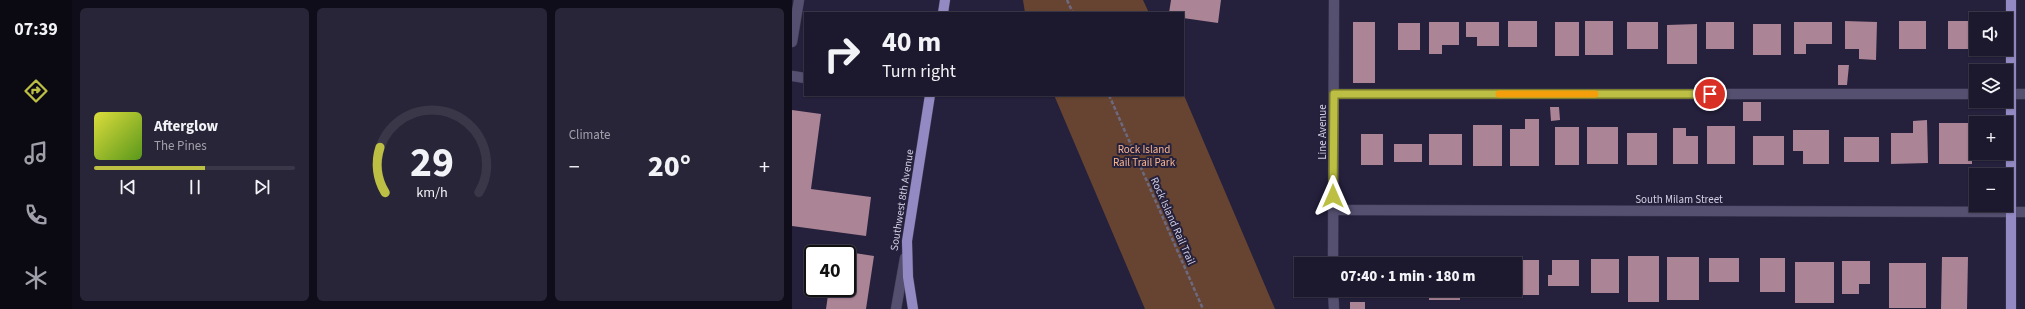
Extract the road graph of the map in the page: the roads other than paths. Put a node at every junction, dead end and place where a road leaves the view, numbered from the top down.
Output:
1 (799, 0) edge
2 (946, 0) edge
3 (1334, 0) edge
4 (2011, 0) edge
5 (943, 12) edge
6 (792, 42) edge
7 (2010, 64) edge
8 (792, 76) edge
9 (804, 78) edge
10 (1334, 94) junction
11 (1969, 94) edge
12 (2013, 94) edge
13 (2025, 94) edge
14 (930, 96) edge
15 (2009, 108) edge
16 (2011, 168) edge
17 (1333, 210) junction
18 (1969, 212) edge
19 (2012, 212) edge
20 (2013, 212) edge
21 (2025, 212) edge
22 (907, 241) junction
23 (1333, 257) edge
24 (1334, 297) edge
25 (896, 309) edge
26 (913, 309) edge
27 (1334, 309) edge
28 (2011, 309) edge

1 - 6 street
2 - 5 main road
3 - 10 street, Line Avenue
4 - 7 main road
8 - 9 street
10 - 11 street
10 - 17 street, Line Avenue
12 - 13 street
14 - 22 main road, Southwest 8th Avenue
15 - 16 main road
17 - 18 street, South Milam Street
17 - 23 street, Line Avenue
19 - 28 main road
20 - 21 street, South Milam Street
22 - 25 street, Southwest 8th Avenue
22 - 26 main road
24 - 27 street

